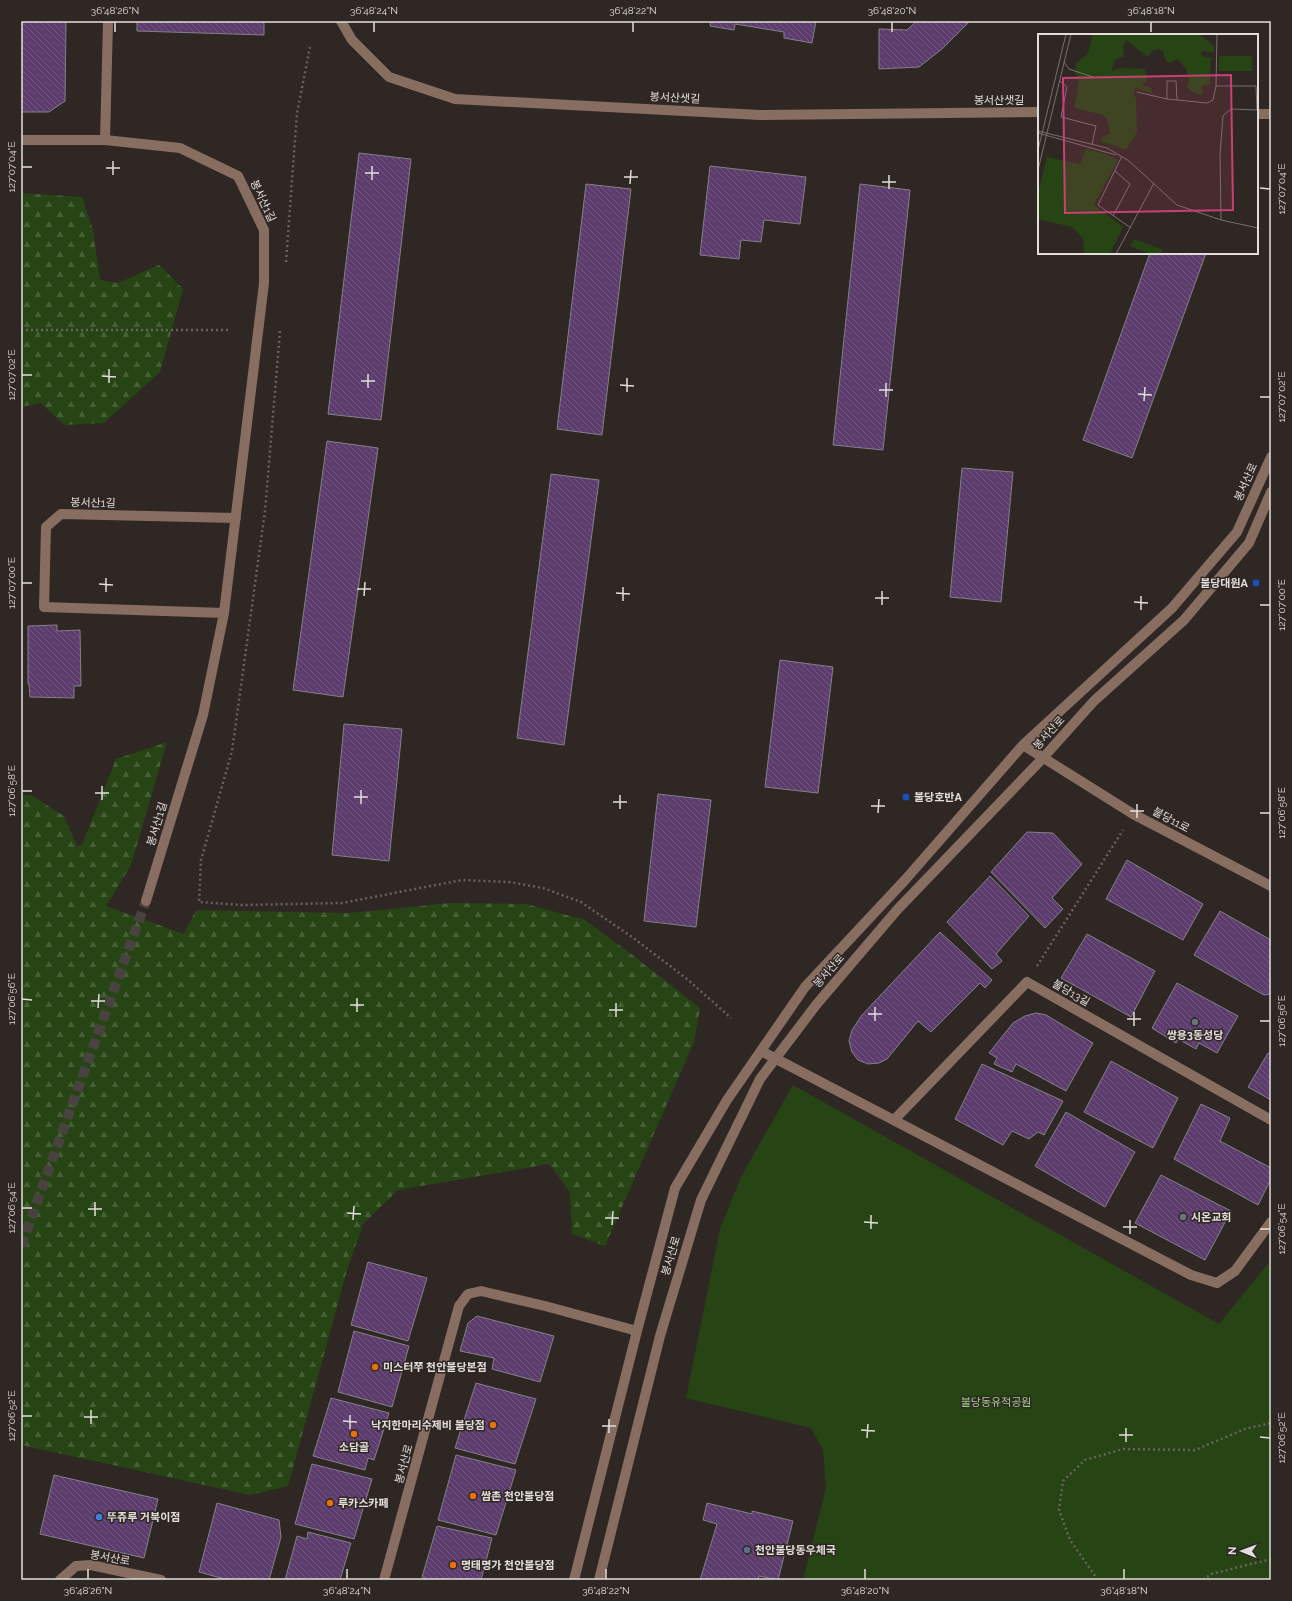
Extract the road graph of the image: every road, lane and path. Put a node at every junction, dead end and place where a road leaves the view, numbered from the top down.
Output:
1 (108, 21) edge
2 (341, 21) edge
3 (1038, 112) edge
4 (1258, 114) edge
5 (1271, 114) edge
6 (21, 140) edge
7 (105, 140) junction
8 (21, 330) edge
9 (228, 330) dead end
10 (1271, 457) edge
11 (1271, 492) edge
12 (236, 518) junction
13 (224, 613) junction
14 (1023, 745) junction
15 (1042, 758) junction
16 (1134, 814) junction
17 (1271, 886) edge
18 (146, 901) tunnel mouth
19 (199, 902) dead end
20 (1027, 982) junction
21 (731, 1018) dead end
22 (761, 1051) junction
23 (776, 1058) junction
24 (894, 1120) junction
25 (1271, 1120) edge
26 (1271, 1222) edge
27 (637, 1331) junction
28 (1271, 1423) edge
29 (1271, 1559) edge
30 (60, 1580) edge
31 (161, 1580) edge
32 (384, 1580) edge
33 (574, 1580) edge
34 (599, 1580) edge
35 (1098, 1580) edge
36 (1203, 1580) edge

1 - 7 street
2 - 3 street, 봉서산샛길
4 - 5 street
6 - 7 street, 봉서산1길
7 - 12 street, 봉서산1길
8 - 9 path
10 - 14 street, 봉서산로
11 - 15 street, 봉서산로
12 - 13 street, 봉서산1길
12 - 13 street, 봉서산1길
13 - 18 street, 봉서산1길
14 - 15 street, 불당11로
14 - 22 street, 봉서산로
15 - 16 street, 불당11로
15 - 23 street, 봉서산로
16 - 17 street, 불당11로
16 - 20 path
19 - 21 path
20 - 24 street
20 - 25 street, 불당13길
22 - 23 street
22 - 27 street, 봉서산로
23 - 24 street
23 - 34 street, 봉서산로
24 - 26 street
27 - 32 street, 봉서산로
27 - 33 street, 봉서산로
28 - 35 path
29 - 36 path
30 - 31 street, 봉서산로

